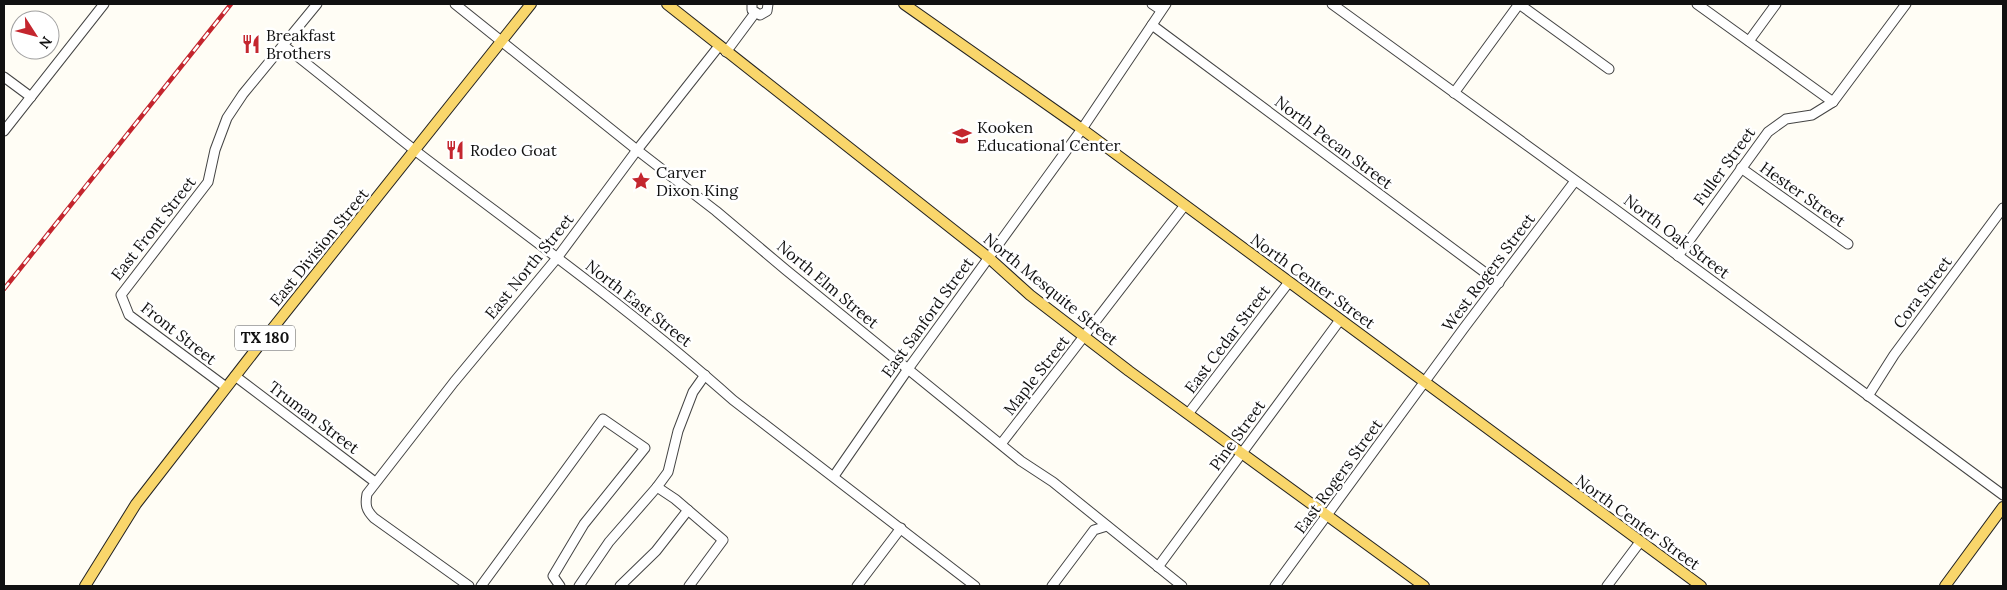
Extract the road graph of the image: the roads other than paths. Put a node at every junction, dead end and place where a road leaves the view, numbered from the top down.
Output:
1 (104, 4) edge
2 (316, 4) edge
3 (455, 4) edge
4 (531, 4) edge
5 (667, 4) edge
6 (752, 4) edge
7 (768, 4) edge
8 (904, 4) edge
9 (1152, 4) edge
10 (1332, 4) edge
11 (1519, 4) edge
12 (1697, 4) edge
13 (1776, 4) edge
14 (1906, 4) edge
15 (1163, 7) edge
16 (755, 13) junction
17 (1152, 25) junction
18 (501, 41) junction
19 (1749, 41) junction
20 (283, 45) junction
21 (722, 49) junction
22 (1609, 69) dead end
23 (4, 77) edge
24 (1454, 93) junction
25 (31, 97) junction
26 (1833, 102) junction
27 (1082, 129) junction
28 (4, 132) edge
29 (415, 150) junction
30 (637, 150) junction
31 (1740, 168) junction
32 (1575, 181) junction
33 (1185, 205) junction
34 (2003, 208) edge
35 (1848, 244) dead end
36 (1678, 256) junction
37 (557, 258) junction
38 (989, 258) junction
39 (1289, 282) junction
40 (1499, 283) junction
41 (121, 295) joint
42 (1340, 320) junction
43 (1086, 336) junction
44 (908, 369) junction
45 (705, 375) junction
46 (235, 376) junction
47 (1425, 382) junction
48 (226, 388) junction
49 (1868, 396) junction
50 (1188, 414) junction
51 (1001, 444) junction
52 (1242, 453) junction
53 (834, 476) junction
54 (375, 482) junction
55 (657, 487) junction
56 (2003, 495) edge
57 (2003, 507) edge
58 (688, 510) junction
59 (1328, 514) junction
60 (1107, 526) junction
61 (901, 528) junction
62 (1640, 542) junction
63 (1158, 567) junction
64 (84, 586) edge
65 (469, 586) edge
66 (481, 586) edge
67 (560, 586) edge
68 (579, 586) edge
69 (620, 586) edge
70 (690, 586) edge
71 (857, 586) edge
72 (975, 586) edge
73 (1052, 586) edge
74 (1182, 586) edge
75 (1275, 586) edge
76 (1424, 586) edge
77 (1607, 586) edge
78 (1701, 586) edge
79 (1945, 586) edge

1 - 25 street
2 - 20 street, East Front Street
3 - 18 street, North Elm Street
4 - 18 main road, East Division Street / TX 180
5 - 21 main road, North Mesquite Street
6 - 16 street
7 - 16 street, East North Street
8 - 27 main road, North Center Street
9 - 15 street
10 - 24 street, North Oak Street
11 - 22 street
11 - 24 street
12 - 19 street
13 - 19 street
14 - 26 street, Fuller Street
15 - 17 street, East Sanford Street
16 - 21 street, East North Street
17 - 27 street, East Sanford Street
17 - 40 street, North Pecan Street
18 - 29 main road, East Division Street / TX 180
18 - 30 street, North Elm Street
19 - 26 street
20 - 29 street, North East Street
20 - 41 street, East Front Street
21 - 30 street, East North Street
21 - 38 main road, North Mesquite Street
23 - 25 street
24 - 32 street, North Oak Street
25 - 28 street
26 - 31 street, Fuller Street
27 - 33 main road, North Center Street
27 - 38 street, East Sanford Street
29 - 37 street, North East Street
29 - 46 main road, East Division Street / TX 180
30 - 37 street, East North Street
30 - 44 street, North Elm Street
31 - 35 street, Hester Street
31 - 36 street, Fuller Street
32 - 36 street, North Oak Street
32 - 40 street, West Rogers Street
33 - 39 main road, North Center Street
33 - 43 street, Maple Street
34 - 49 street, Cora Street
36 - 49 street, North Oak Street
37 - 45 street, North East Street
37 - 54 street, East North Street
38 - 43 main road, North Mesquite Street
38 - 44 street, East Sanford Street
39 - 42 main road, North Center Street
39 - 50 street, East Cedar Street
40 - 47 street, West Rogers Street
41 - 48 street, Front Street
42 - 47 main road, North Center Street
42 - 52 street, Pine Street
43 - 50 main road, North Mesquite Street
43 - 51 street, Maple Street
44 - 51 street, North Elm Street
44 - 53 street, East Sanford Street
45 - 53 street, North East Street
45 - 55 street
46 - 48 main road, East Division Street / TX 180
46 - 54 street, Truman Street
47 - 59 street, East Rogers Street
47 - 62 main road, North Center Street
48 - 64 main road, East Division Street / TX 180
49 - 56 street, North Oak Street
50 - 52 main road, North Mesquite Street
51 - 60 street, North Elm Street
52 - 59 main road, North Mesquite Street
52 - 63 street, Pine Street
53 - 61 street, North East Street
54 - 65 street, East North Street
55 - 58 street
55 - 68 street
57 - 79 main road
58 - 69 street
58 - 70 street
59 - 75 street, East Rogers Street
59 - 76 main road, North Mesquite Street
60 - 63 street, North Elm Street
60 - 73 street
61 - 71 street
61 - 72 street, North East Street
62 - 77 street
62 - 78 main road, North Center Street
63 - 74 street, North Elm Street
66 - 67 street

